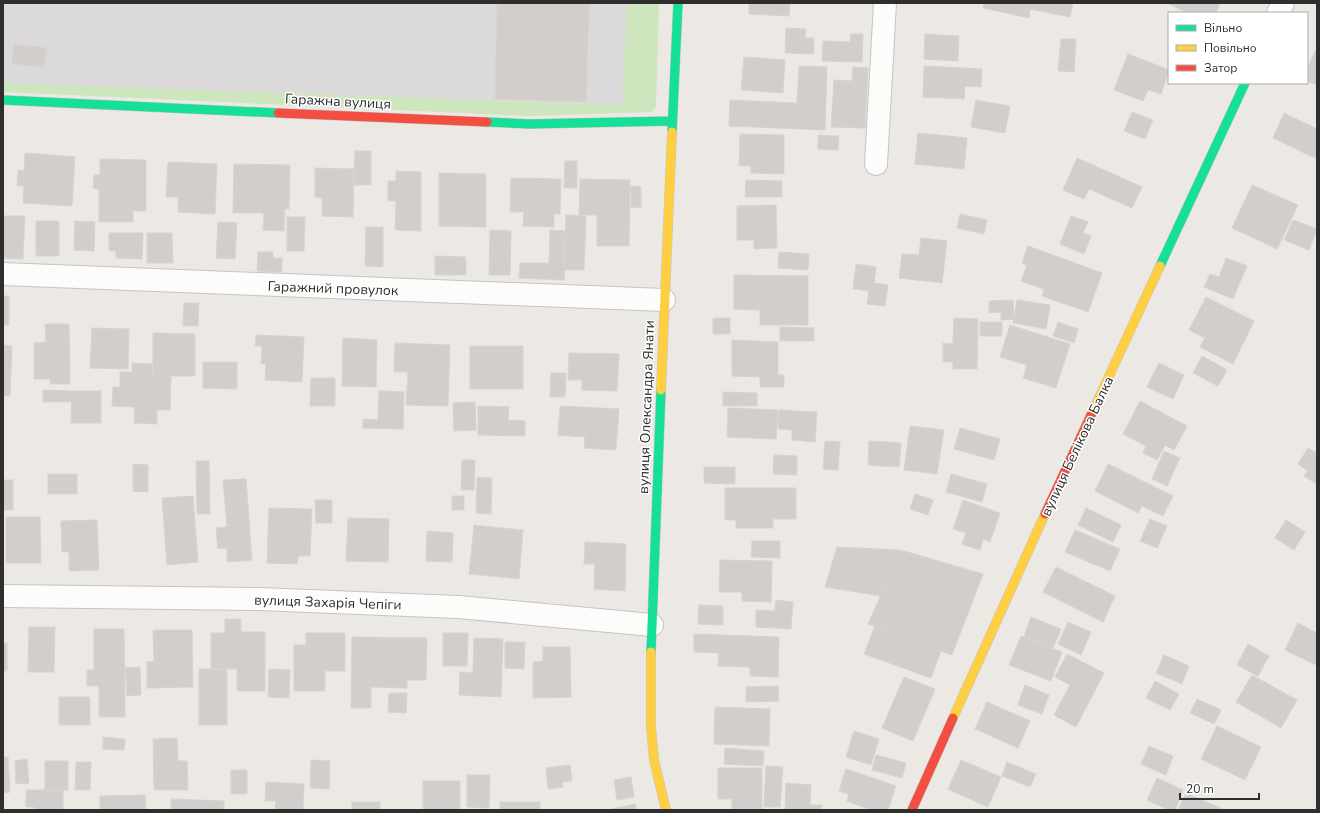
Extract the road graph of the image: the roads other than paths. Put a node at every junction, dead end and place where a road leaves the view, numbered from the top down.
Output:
1 (678, 3) edge
2 (885, 3) edge
3 (1283, 3) edge
4 (1278, 12) edge
5 (1246, 84) edge
6 (3, 100) edge
7 (672, 121) junction
8 (876, 164) dead end
9 (3, 274) edge
10 (664, 300) junction
11 (3, 596) edge
12 (652, 625) junction
13 (666, 810) edge
14 (912, 810) edge

1 - 7 street, вулиця Олександра Янати
2 - 8 street
3 - 4 street
5 - 14 street, вулиця Белікова Балка
6 - 7 street, Гаражна вулиця
7 - 10 street, вулиця Олександра Янати
9 - 10 street, Гаражний провулок
10 - 12 street, вулиця Олександра Янати
11 - 12 street, вулиця Захарія Чепіги
12 - 13 street, вулиця Олександра Янати

